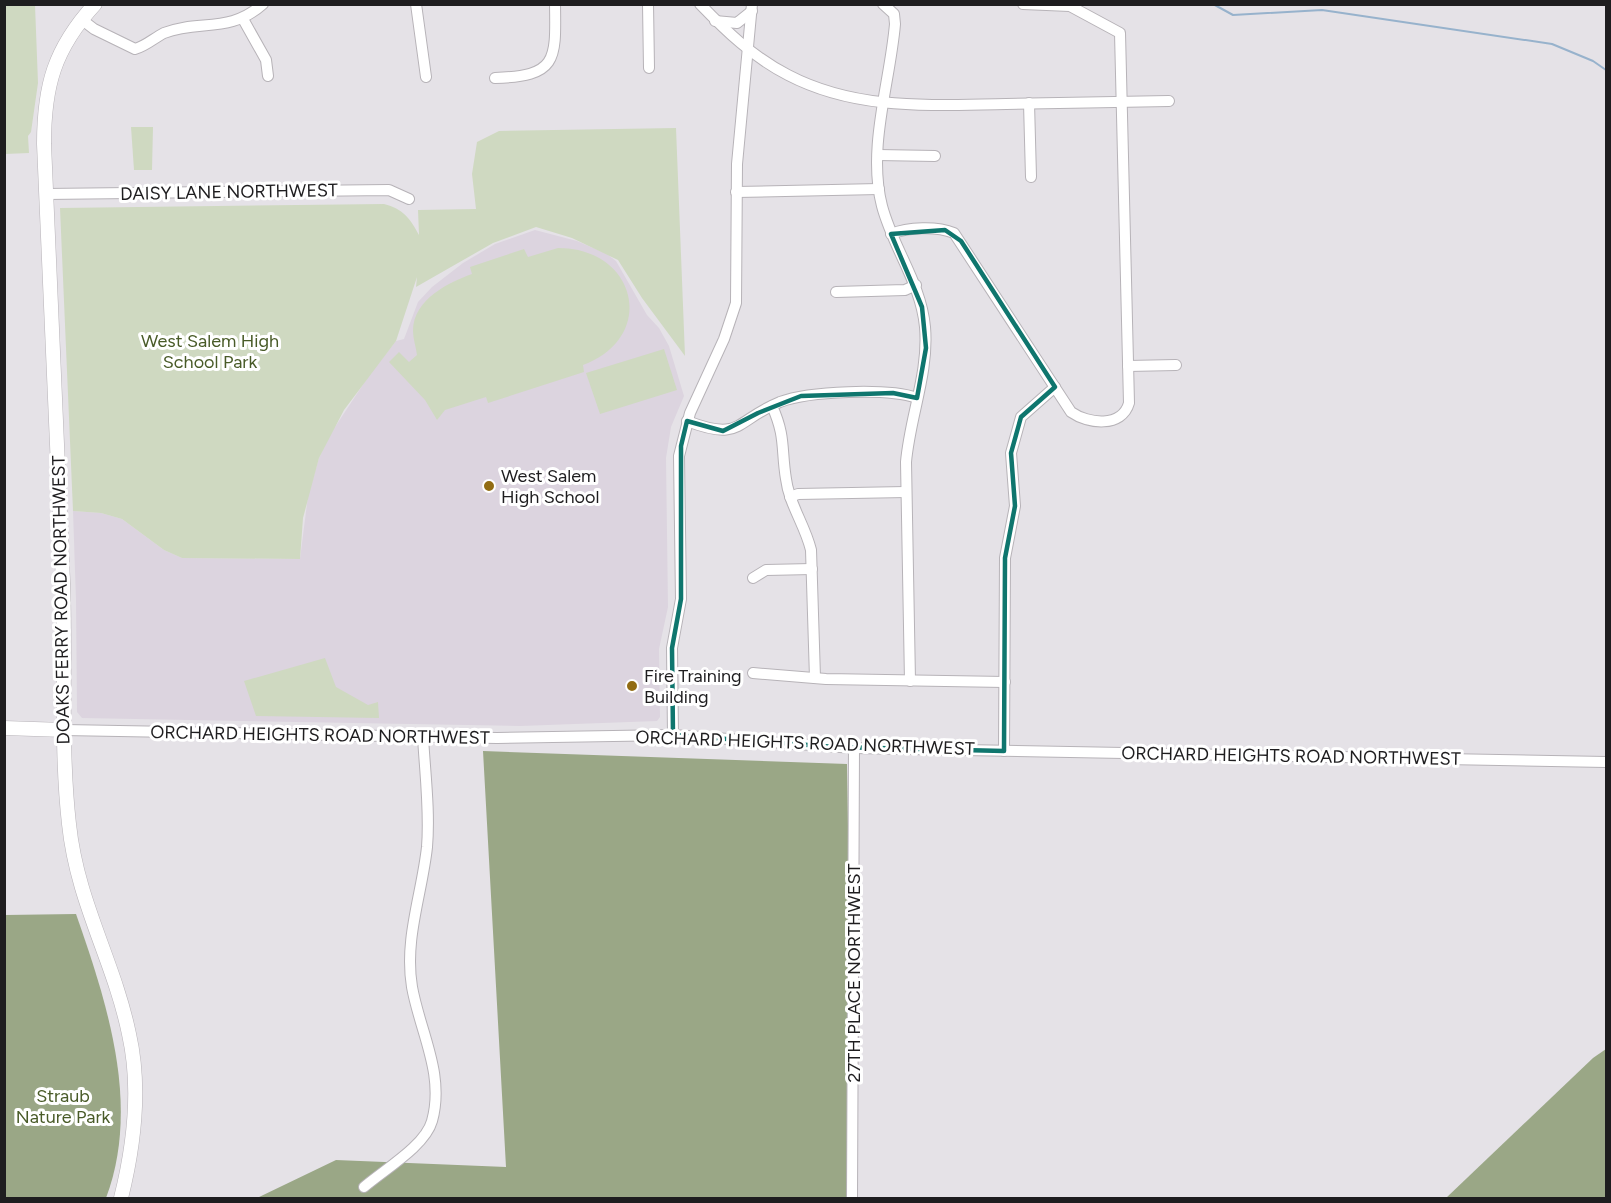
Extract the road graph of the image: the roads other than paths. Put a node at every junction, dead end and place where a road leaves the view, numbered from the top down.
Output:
1 (94, 4) edge
2 (262, 4) edge
3 (416, 4) edge
4 (555, 4) edge
5 (648, 4) edge
6 (700, 4) edge
7 (883, 4) edge
8 (1023, 4) edge
9 (752, 8) edge
10 (81, 19) junction
11 (243, 19) junction
12 (715, 21) junction
13 (747, 49) junction
14 (649, 68) dead end
15 (268, 76) dead end
16 (426, 77) dead end
17 (495, 78) dead end
18 (1169, 100) dead end
19 (1123, 101) junction
20 (1029, 103) junction
21 (884, 104) junction
22 (878, 155) junction
23 (935, 156) dead end
24 (1031, 177) dead end
25 (879, 189) junction
26 (736, 192) junction
27 (46, 194) junction
28 (409, 199) dead end
29 (891, 234) junction
30 (916, 285) junction
31 (836, 292) dead end
32 (1176, 365) dead end
33 (1128, 366) junction
34 (1054, 387) junction
35 (917, 398) junction
36 (772, 406) junction
37 (687, 421) junction
38 (906, 492) junction
39 (790, 497) junction
40 (812, 569) junction
41 (753, 578) dead end
42 (753, 673) dead end
43 (814, 678) junction
44 (910, 681) junction
45 (1005, 682) junction
46 (4, 728) edge
47 (64, 730) junction
48 (673, 735) junction
49 (423, 737) junction
50 (854, 748) junction
51 (1004, 751) junction
52 (1606, 762) edge
53 (364, 1186) dead end
54 (121, 1198) edge
55 (852, 1198) edge

1 - 10 main road, DOAKS FERRY ROAD NORTHWEST
2 - 11 street
3 - 16 street
4 - 17 street
5 - 14 street
6 - 12 street
7 - 21 street
8 - 19 street
9 - 12 street
9 - 13 street
10 - 11 street
10 - 27 main road, DOAKS FERRY ROAD NORTHWEST
11 - 15 street
12 - 13 street
13 - 21 street
13 - 26 street
18 - 19 street
19 - 20 street
19 - 33 street
20 - 21 street
20 - 24 street
21 - 22 street
22 - 23 street
22 - 25 street
25 - 26 street
25 - 29 street
26 - 37 street
27 - 28 street, DAISY LANE NORTHWEST
27 - 47 main road, DOAKS FERRY ROAD NORTHWEST
29 - 30 street
29 - 34 street
30 - 31 street
30 - 35 street
32 - 33 street
33 - 34 street
34 - 45 street
35 - 36 street
35 - 38 street
36 - 37 street
36 - 39 street
37 - 48 street
38 - 39 street
38 - 44 street
39 - 40 street
40 - 41 street
40 - 43 street
42 - 43 street
43 - 44 street
44 - 45 street
45 - 51 street
46 - 47 main road, ORCHARD HEIGHTS ROAD NORTHWEST
47 - 49 street, ORCHARD HEIGHTS ROAD NORTHWEST
47 - 54 main road, DOAKS FERRY ROAD NORTHWEST
48 - 49 street, ORCHARD HEIGHTS ROAD NORTHWEST
48 - 50 street, ORCHARD HEIGHTS ROAD NORTHWEST
49 - 53 street
50 - 51 street, ORCHARD HEIGHTS ROAD NORTHWEST
50 - 55 street, 27TH PLACE NORTHWEST
51 - 52 street, ORCHARD HEIGHTS ROAD NORTHWEST

